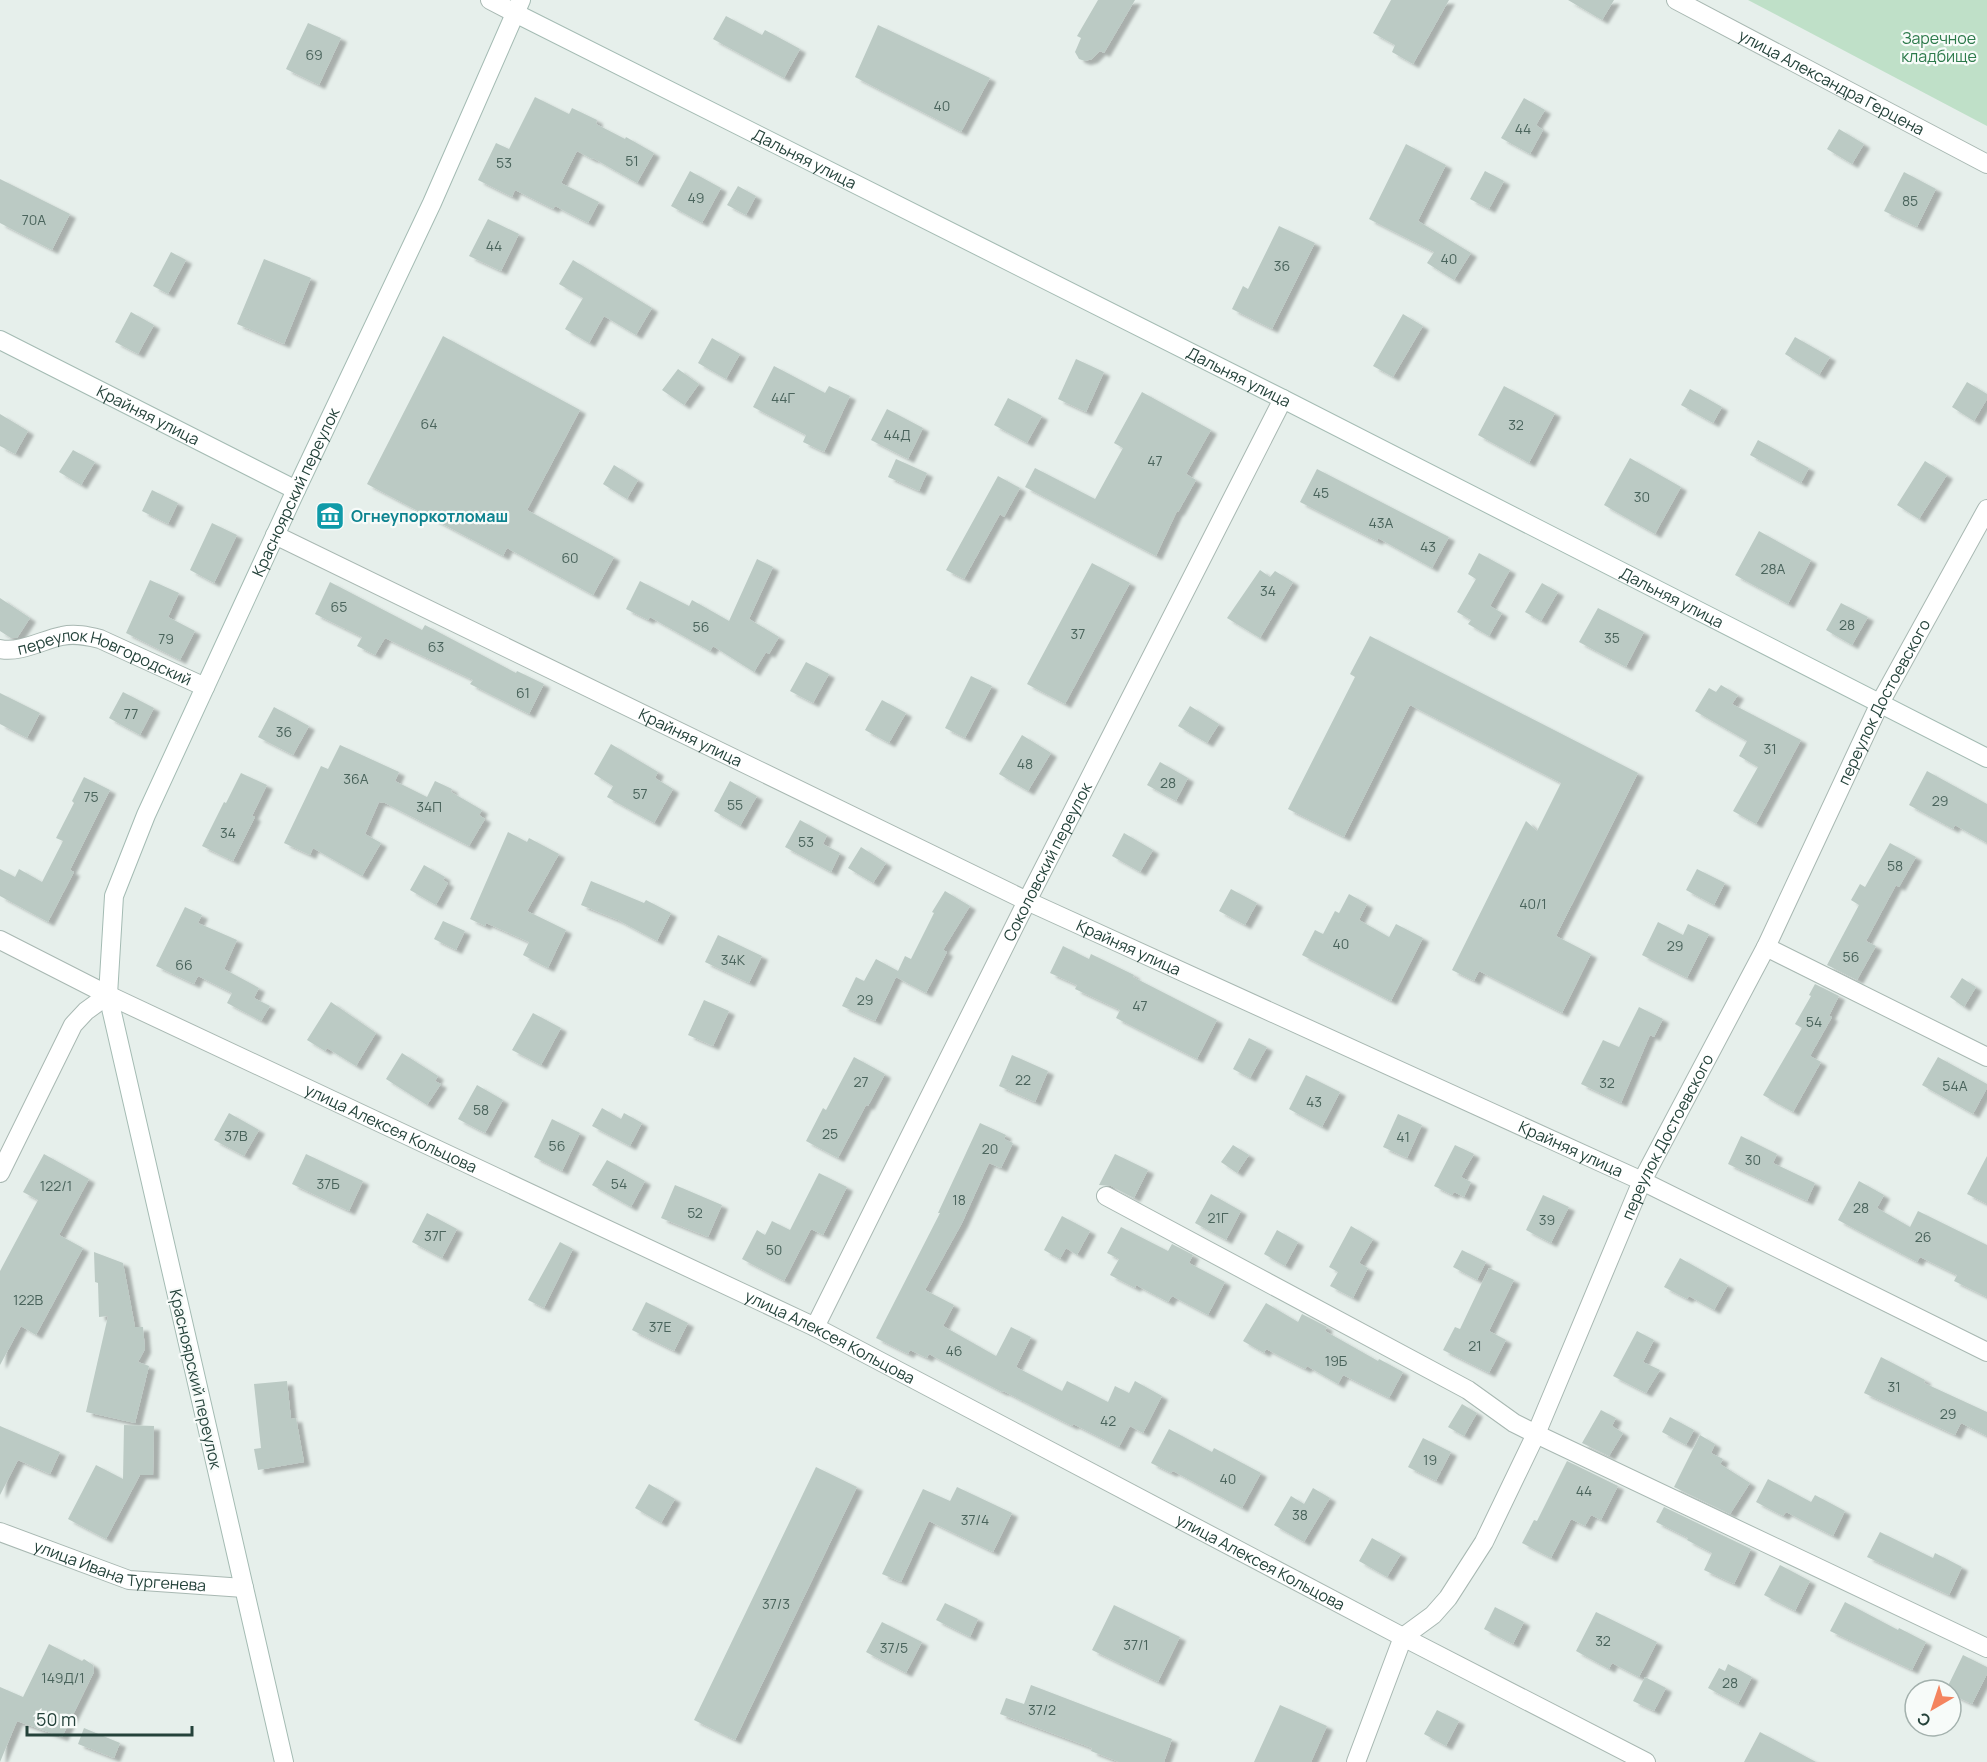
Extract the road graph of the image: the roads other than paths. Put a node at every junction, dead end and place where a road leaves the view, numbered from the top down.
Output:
1 (490, 0) edge
2 (1676, 0) edge
3 (518, 6) edge
4 (1987, 164) edge
5 (0, 340) edge
6 (1283, 399) junction
7 (296, 490) junction
8 (1987, 509) edge
9 (275, 536) junction
10 (0, 648) edge
11 (205, 687) junction
12 (1880, 703) junction
13 (1987, 758) edge
14 (1027, 901) junction
15 (0, 940) edge
16 (1766, 946) junction
17 (108, 995) junction
18 (1987, 1057) edge
19 (0, 1173) edge
20 (1642, 1181) junction
21 (1106, 1196) dead end
22 (815, 1327) junction
23 (1987, 1352) edge
24 (1536, 1434) junction
25 (0, 1532) edge
26 (244, 1588) junction
27 (1403, 1637) junction
28 (1987, 1648) edge
29 (284, 1762) edge
30 (1356, 1762) edge
31 (1646, 1762) edge

1 - 3 street, Дальняя улица
2 - 4 street, улица Александра Герцена
3 - 6 street, Дальняя улица
3 - 7 street, Красноярский переулок
5 - 7 street, Крайняя улица
6 - 12 street, Дальняя улица
6 - 14 street, Соколовский переулок
7 - 9 street, Красноярский переулок
8 - 12 street, переулок Достоевского
9 - 11 street, Красноярский переулок
9 - 14 street, Крайняя улица
10 - 11 street, переулок Новгородский
11 - 17 street, Красноярский переулок
12 - 13 street, Дальняя улица
12 - 16 street, переулок Достоевского
14 - 20 street, Крайняя улица
14 - 22 street, Соколовский переулок
15 - 17 street, улица Алексея Кольцова
16 - 18 street
16 - 20 street, переулок Достоевского
17 - 19 street
17 - 22 street, улица Алексея Кольцова
17 - 26 street, Красноярский переулок
20 - 23 street, Крайняя улица
20 - 24 street, переулок Достоевского
21 - 24 street
22 - 27 street, улица Алексея Кольцова
24 - 27 street, переулок Достоевского
24 - 28 street
25 - 26 street, улица Ивана Тургенева
26 - 29 street, Красноярский переулок
27 - 30 street
27 - 31 street, улица Алексея Кольцова

